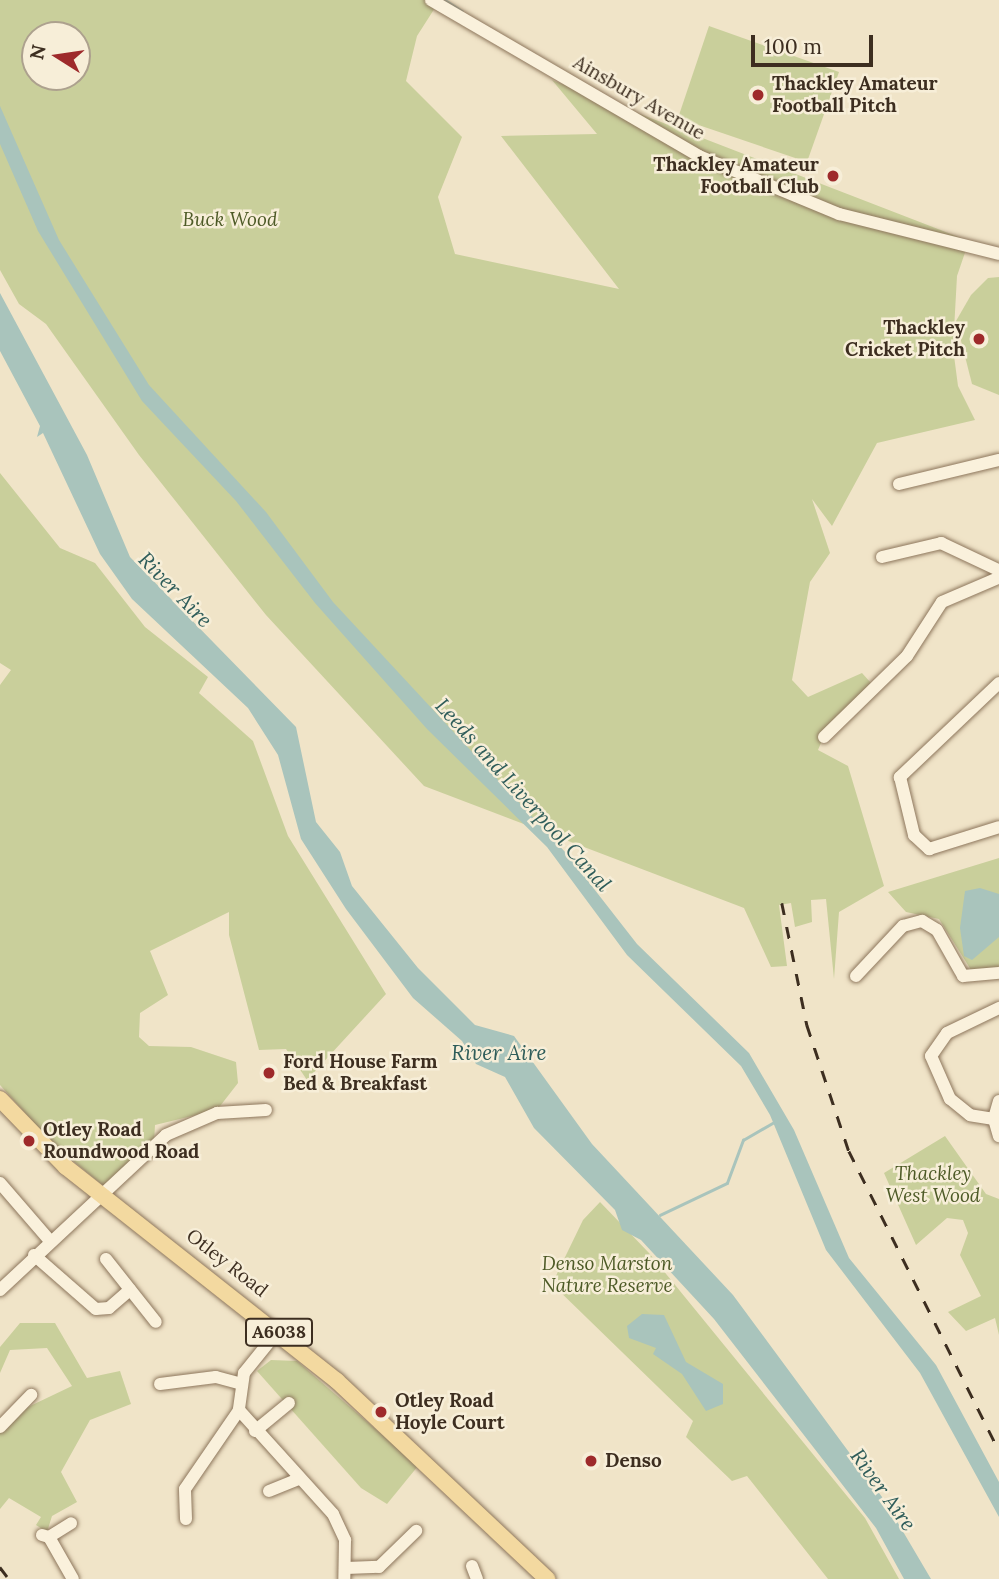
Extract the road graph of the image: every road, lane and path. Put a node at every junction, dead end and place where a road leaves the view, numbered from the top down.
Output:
1 (431, 0) edge
2 (999, 254) edge
3 (999, 460) edge
4 (899, 484) dead end
5 (882, 557) dead end
6 (998, 573) edge
7 (999, 592) edge
8 (999, 683) edge
9 (824, 737) dead end
10 (999, 827) edge
11 (999, 973) edge
12 (856, 976) dead end
13 (999, 1008) edge
14 (0, 1099) edge
15 (999, 1101) edge
16 (266, 1110) dead end
17 (994, 1119) junction
18 (999, 1136) edge
19 (0, 1183) edge
20 (101, 1195) junction
21 (50, 1241) junction
22 (34, 1255) junction
23 (106, 1259) dead end
24 (0, 1290) edge
25 (130, 1290) junction
26 (156, 1322) dead end
27 (278, 1331) junction
28 (239, 1383) junction
29 (160, 1384) dead end
30 (31, 1395) dead end
31 (289, 1403) dead end
32 (239, 1410) junction
33 (0, 1427) edge
34 (255, 1431) junction
35 (299, 1479) junction
36 (269, 1491) dead end
37 (186, 1518) dead end
38 (71, 1523) dead end
39 (416, 1531) dead end
40 (472, 1566) dead end
41 (345, 1574) edge
42 (73, 1579) edge
43 (477, 1579) edge
44 (547, 1579) edge

1 - 2 street, Ainsbury Avenue
3 - 4 street
5 - 6 street
6 - 7 street
6 - 9 street
8 - 10 street
11 - 12 street
13 - 17 street
14 - 20 main road, Otley Road / A6038
15 - 17 street
16 - 20 street
17 - 18 street
19 - 21 street
20 - 21 street
20 - 27 main road, Otley Road / A6038
21 - 22 street
22 - 24 street
22 - 25 street
23 - 25 street
25 - 26 street
27 - 28 street
27 - 44 main road, Otley Road / A6038
28 - 29 street
28 - 32 street
30 - 33 street
31 - 34 street
32 - 34 street
32 - 37 street
34 - 35 street
35 - 36 street
35 - 41 street
38 - 42 street
39 - 41 street
40 - 43 street

